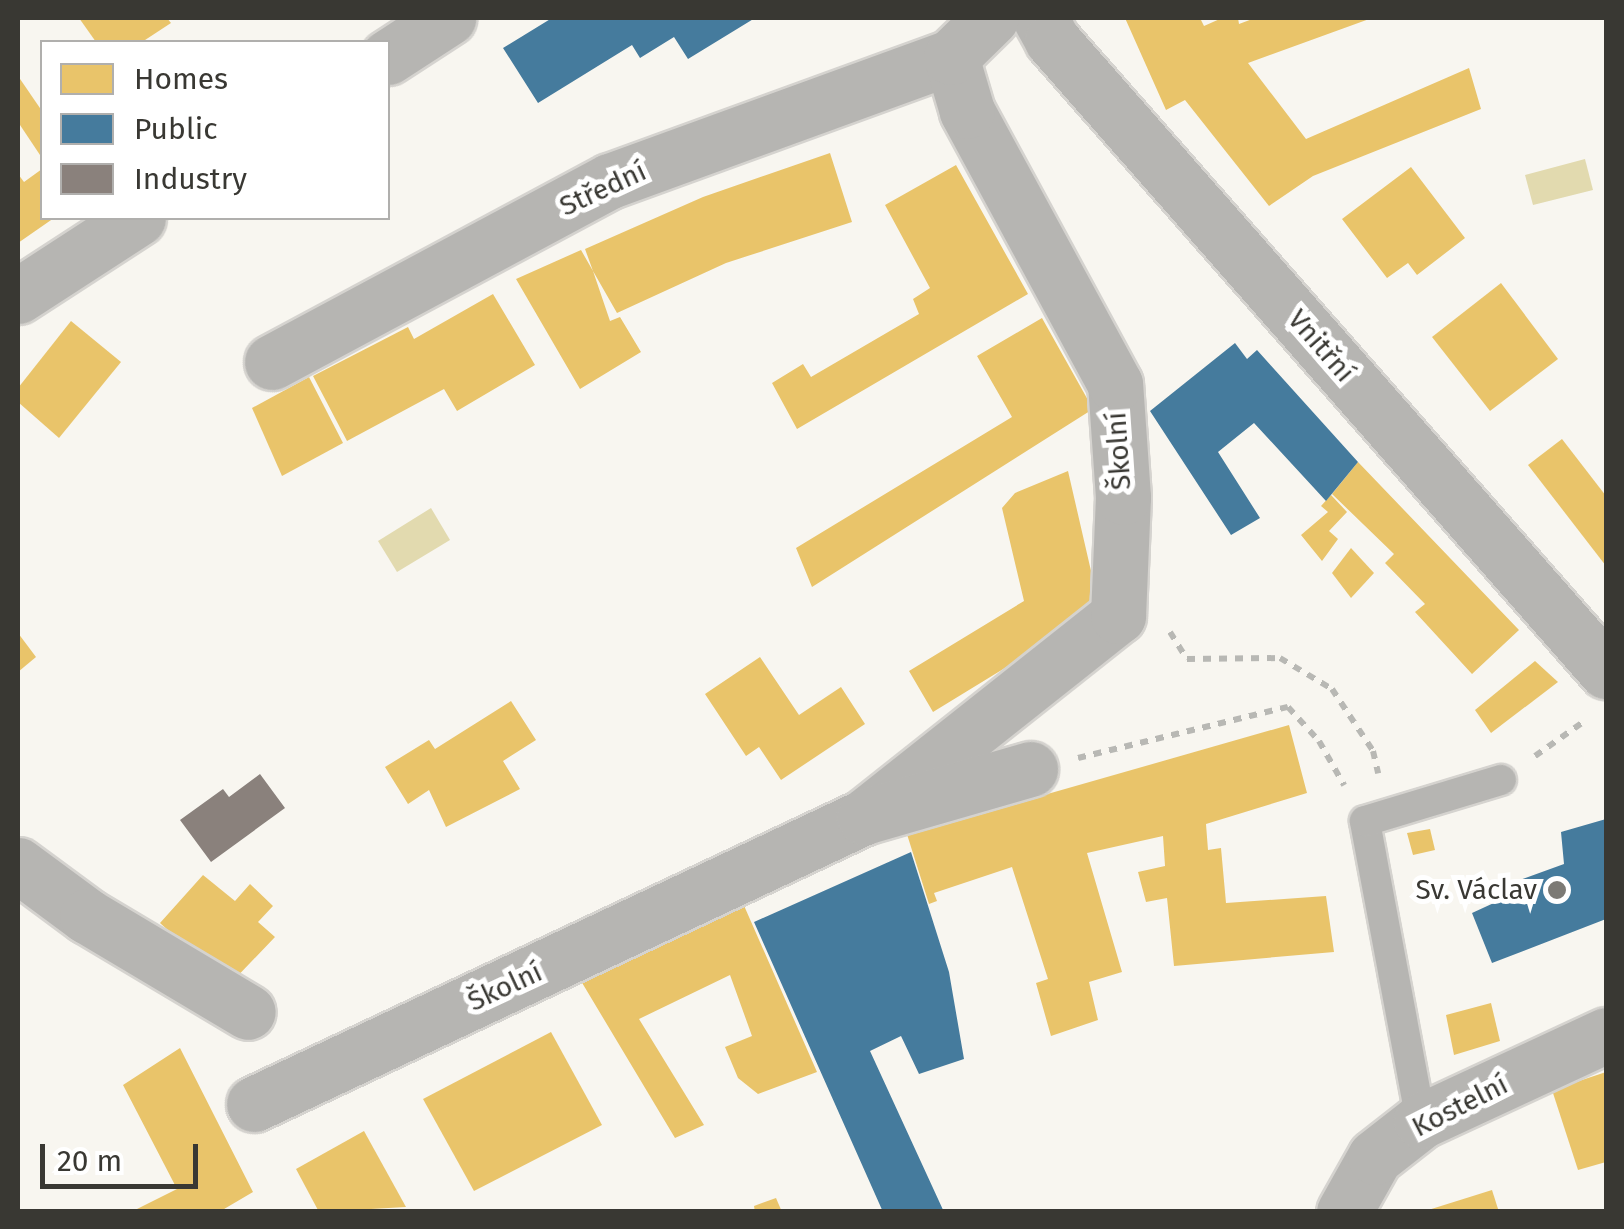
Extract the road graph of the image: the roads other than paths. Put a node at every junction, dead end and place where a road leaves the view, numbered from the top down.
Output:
1 (448, 18) edge
2 (991, 18) edge
3 (1040, 18) edge
4 (390, 55) edge
5 (951, 58) junction
6 (135, 220) edge
7 (18, 296) edge
8 (272, 362) dead end
9 (1599, 694) edge
10 (1030, 769) road end
11 (1501, 780) road end
12 (864, 817) junction
13 (18, 864) edge
14 (248, 1012) dead end
15 (1606, 1035) edge
16 (254, 1104) dead end
17 (1420, 1121) junction
18 (1344, 1212) edge

1 - 4 street
2 - 5 street
3 - 9 street, Vnitřní
5 - 8 street, Střední
5 - 12 street, Školní
6 - 7 street
10 - 12 street, Školní
11 - 17 lane
12 - 16 street, Školní
13 - 14 street
15 - 17 street, Kostelní
17 - 18 street, Kostelní

